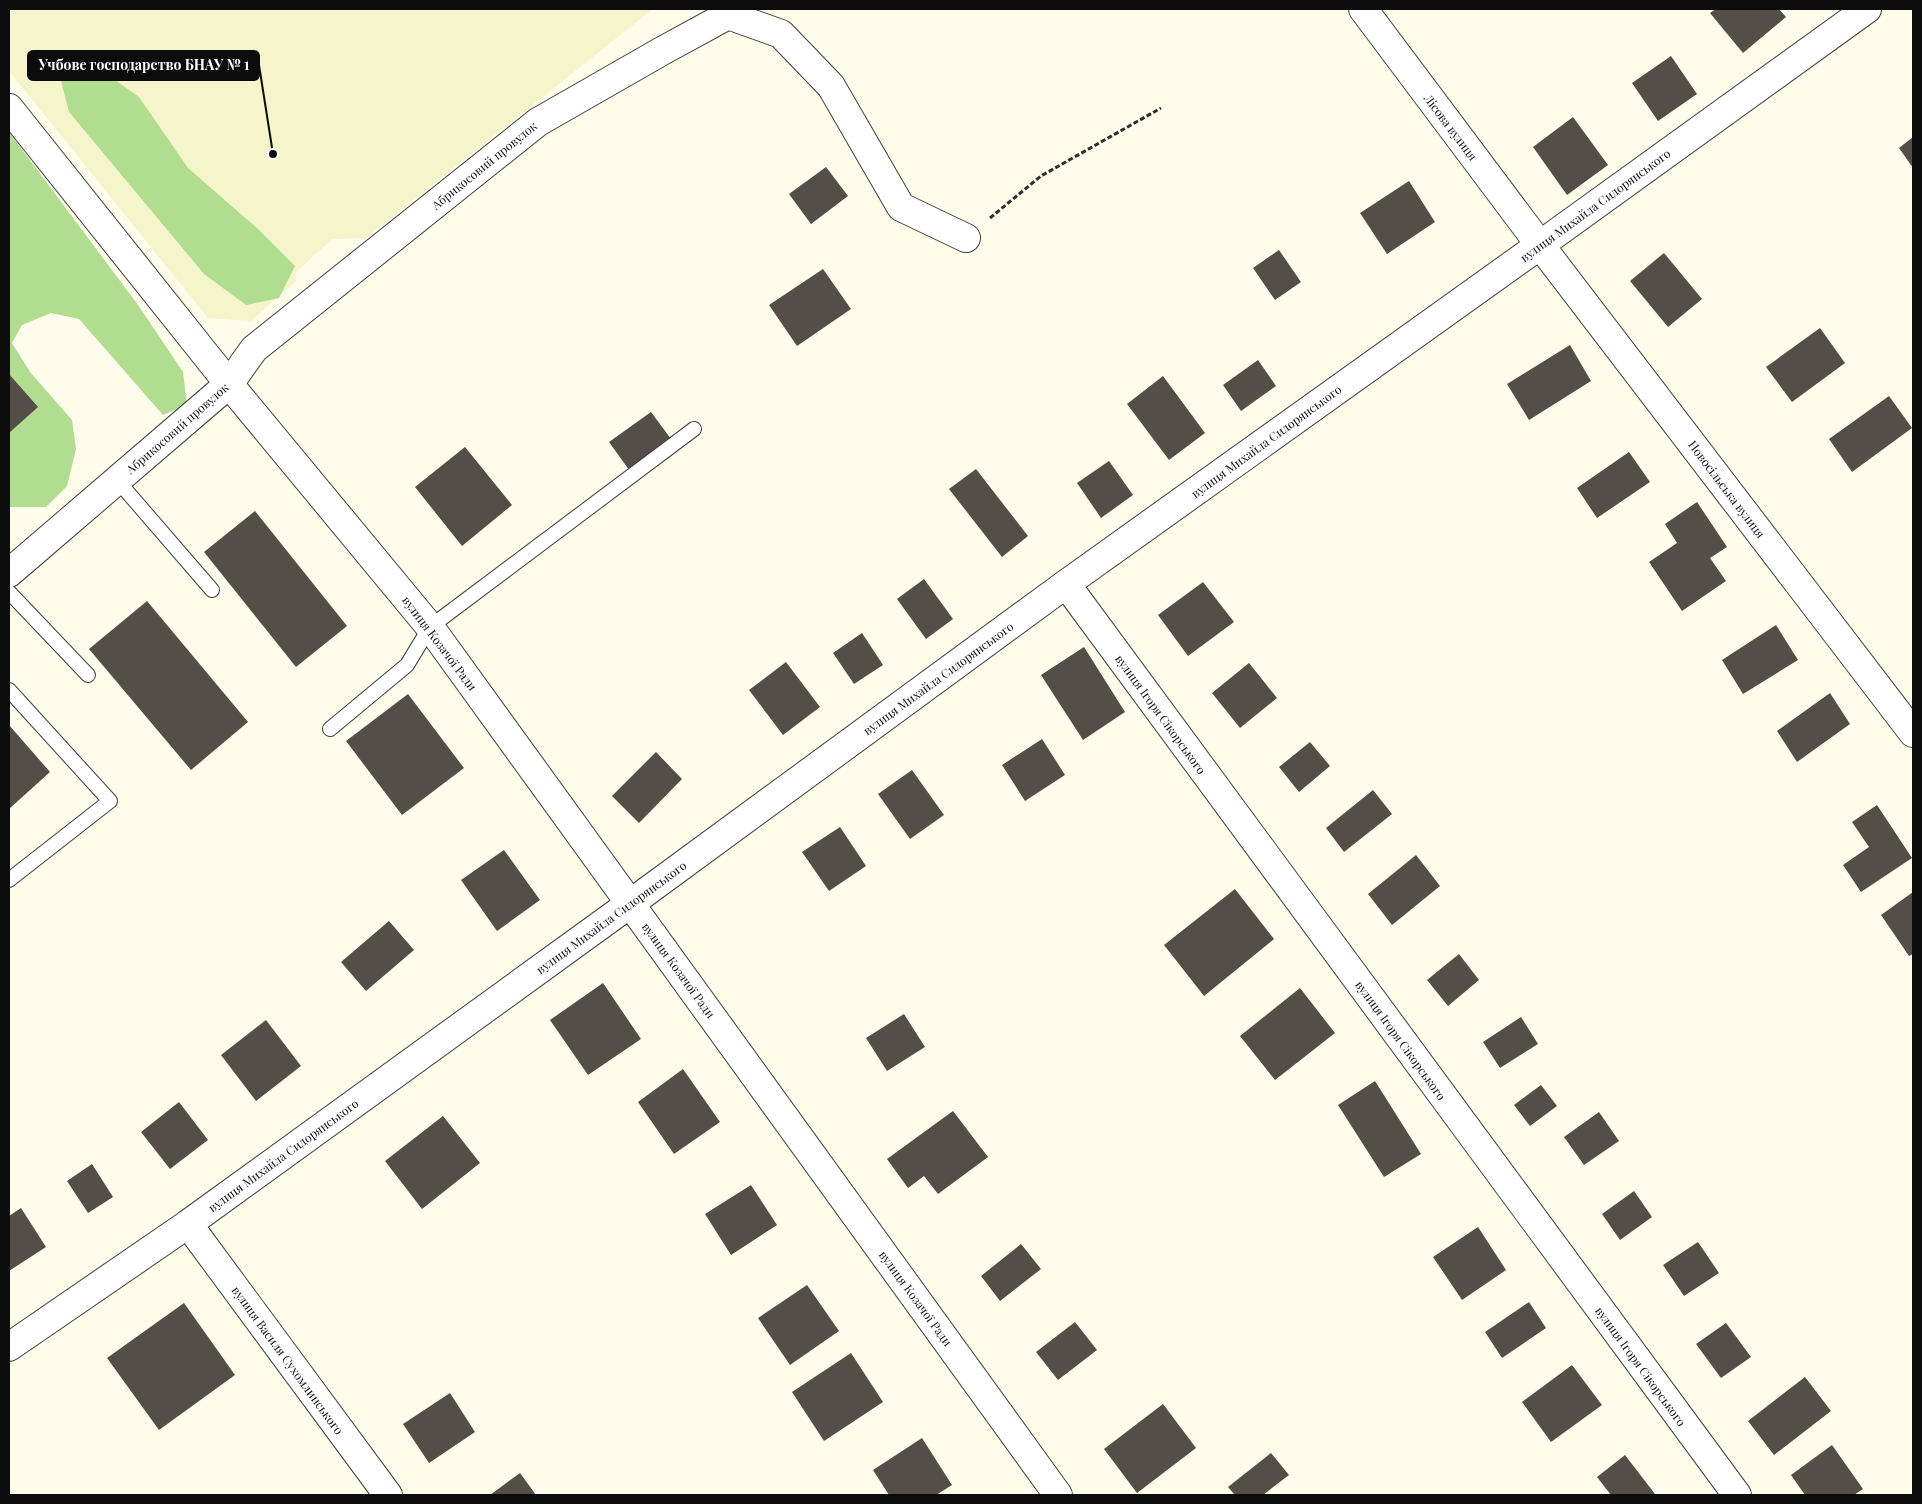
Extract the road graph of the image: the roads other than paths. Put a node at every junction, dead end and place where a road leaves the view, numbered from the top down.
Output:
1 (1362, 9) edge
2 (1867, 9) edge
3 (9, 108) edge
4 (966, 238) road end
5 (1540, 245) junction
6 (229, 384) junction
7 (694, 429) dead end
8 (118, 480) junction
9 (9, 573) edge
10 (1066, 584) junction
11 (212, 590) dead end
12 (9, 592) edge
13 (430, 627) junction
14 (88, 675) dead end
15 (9, 690) edge
16 (330, 729) dead end
17 (1913, 733) edge
18 (9, 880) edge
19 (631, 904) junction
20 (188, 1224) junction
21 (9, 1347) edge
22 (388, 1495) edge
23 (1058, 1495) edge
24 (1737, 1495) edge

1 - 5 street, Лісова вулиця
2 - 5 street, вулиця Михайла Сидорянського
3 - 6 street, вулиця Козачої Ради
4 - 6 street, Абрикосовий провулок
5 - 10 street, вулиця Михайла Сидорянського
5 - 17 street, Новосільська вулиця
6 - 8 street, Абрикосовий провулок
6 - 13 street, вулиця Козачої Ради
7 - 13 lane
8 - 9 street, Абрикосовий провулок
8 - 11 lane
10 - 19 street, вулиця Михайла Сидорянського
10 - 24 street, вулиця Ігоря Сікорського
12 - 14 lane
13 - 16 lane
13 - 19 street, вулиця Козачої Ради
15 - 18 lane
19 - 20 street, вулиця Михайла Сидорянського
19 - 23 street, вулиця Козачої Ради
20 - 21 street, вулиця Михайла Сидорянського
20 - 22 street, вулиця Василя Сухомлинського

